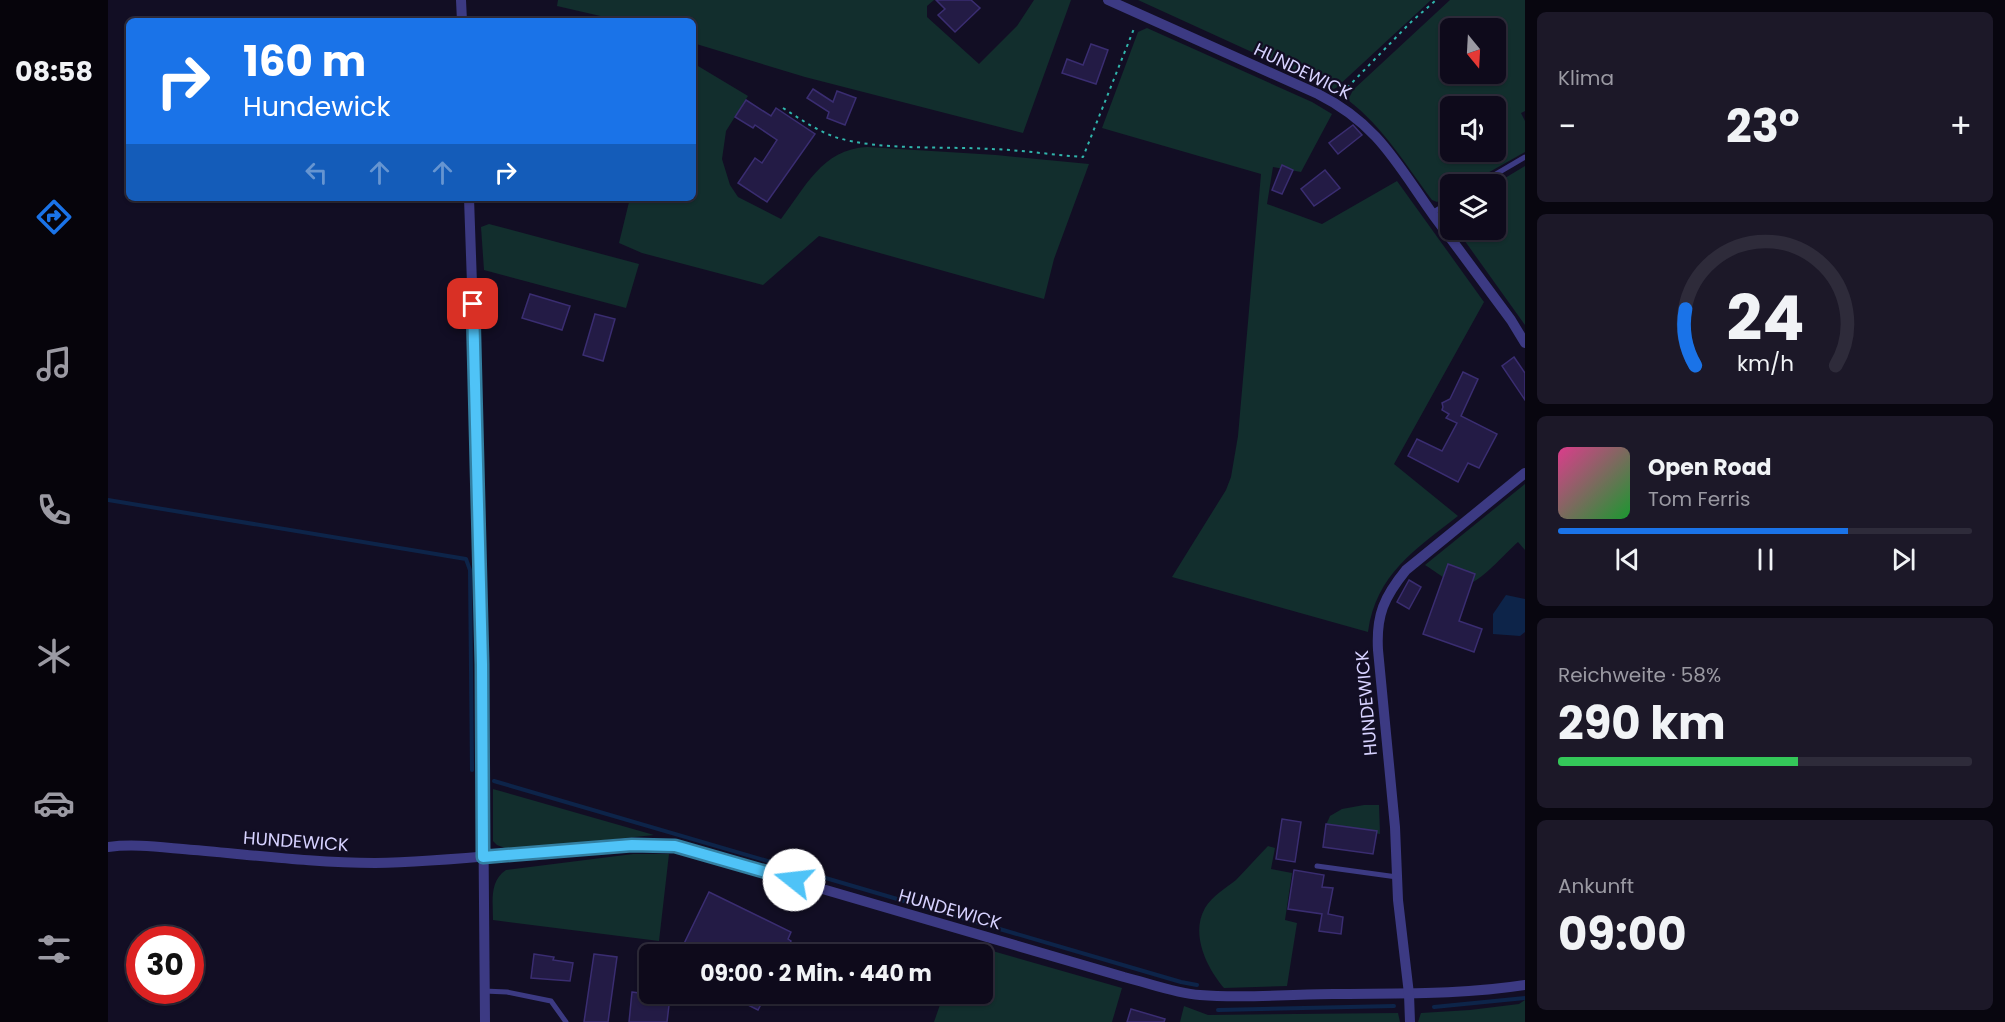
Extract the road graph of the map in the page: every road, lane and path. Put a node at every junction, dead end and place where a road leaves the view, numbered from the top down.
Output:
1 (461, 0) edge
2 (1107, 0) edge
3 (1436, 0) edge
4 (1140, 15) junction
5 (462, 18) edge
6 (1334, 102) junction
7 (783, 108) dead end
8 (1525, 157) edge
9 (1496, 174) edge
10 (469, 201) edge
11 (1440, 208) edge
12 (1432, 213) junction
13 (1525, 343) edge
14 (1525, 473) edge
15 (108, 847) edge
16 (483, 857) junction
17 (1317, 866) dead end
18 (1397, 877) junction
19 (1525, 985) edge
20 (484, 991) junction
21 (1409, 994) junction
22 (485, 1022) edge
23 (566, 1022) edge
24 (1410, 1022) edge

1 - 5 street
2 - 4 street, HUNDEWICK
3 - 6 path
4 - 6 street, HUNDEWICK
4 - 7 path
6 - 12 street, HUNDEWICK
8 - 9 lane
10 - 16 street
11 - 12 lane
12 - 13 street, HUNDEWICK
14 - 18 street, HUNDEWICK
15 - 16 street, HUNDEWICK
16 - 20 street
16 - 21 street, HUNDEWICK
17 - 18 lane
18 - 21 street, HUNDEWICK
19 - 21 street, HUNDEWICK
20 - 22 street
20 - 23 lane
21 - 24 street, HUNDEWICK

